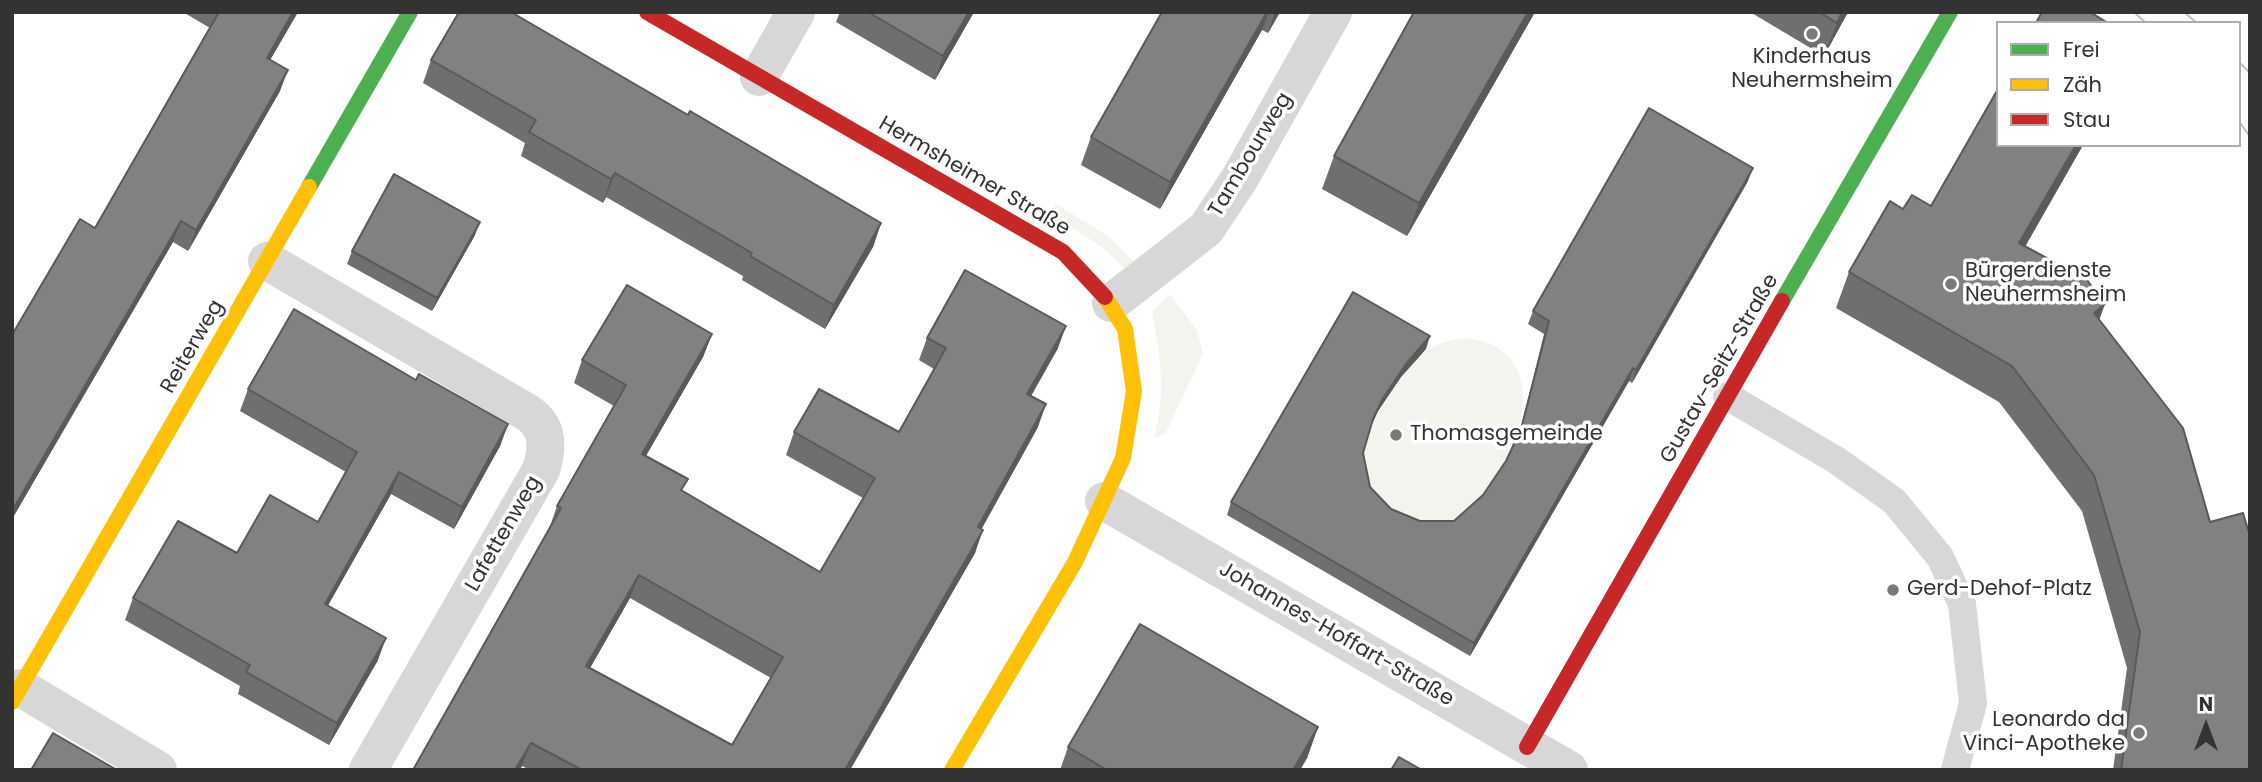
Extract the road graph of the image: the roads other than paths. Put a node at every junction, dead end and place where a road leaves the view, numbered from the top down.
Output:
1 (410, 12) edge
2 (647, 12) edge
3 (796, 12) edge
4 (1333, 12) edge
5 (1950, 12) edge
6 (759, 76) junction
7 (267, 261) junction
8 (1111, 303) junction
9 (1727, 396) junction
10 (1104, 501) junction
11 (16, 695) edge
12 (1527, 747) junction
13 (158, 770) edge
14 (368, 770) edge
15 (952, 770) edge
16 (1569, 770) edge
17 (1955, 770) edge

1 - 7 street, Reiterweg
2 - 6 street, Hermsheimer Straße
3 - 6 street
4 - 8 street, Tambourweg
5 - 9 street, Gustav-Seitz-Straße
6 - 8 street, Hermsheimer Straße
7 - 11 street, Reiterweg
7 - 14 street, Lafettenweg
8 - 10 street, Hermsheimer Straße
9 - 12 street, Gustav-Seitz-Straße
9 - 17 lane
10 - 12 street, Johannes-Hoffart-Straße
10 - 15 street, Hermsheimer Straße
11 - 13 street
12 - 16 street, Johannes-Hoffart-Straße

